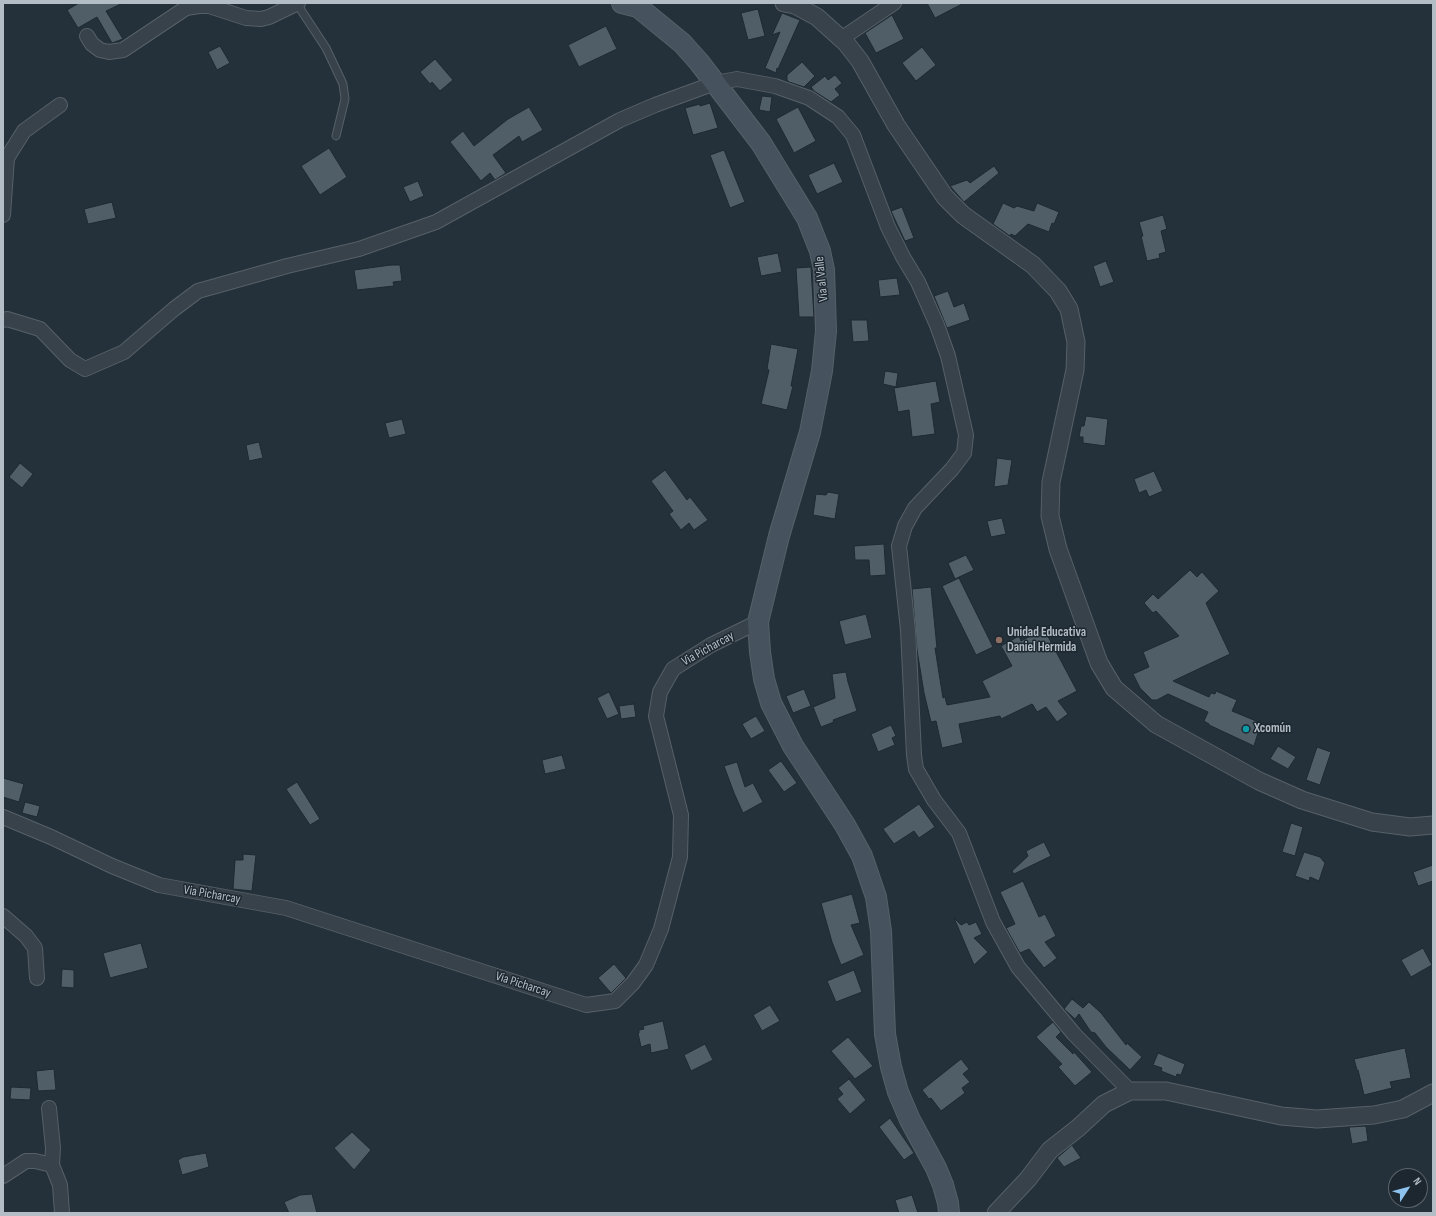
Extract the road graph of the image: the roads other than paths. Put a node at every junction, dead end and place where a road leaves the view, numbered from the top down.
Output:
1 (298, 3) edge
2 (784, 3) edge
3 (894, 3) edge
4 (637, 4) edge
5 (87, 36) dead end
6 (841, 38) junction
7 (715, 83) junction
8 (60, 105) dead end
9 (336, 136) dead end
10 (3, 215) edge
11 (3, 320) edge
12 (758, 622) junction
13 (3, 817) edge
14 (1433, 825) edge
15 (3, 916) edge
16 (37, 978) dead end
17 (1130, 1091) junction
18 (1433, 1093) edge
19 (49, 1108) dead end
20 (52, 1165) junction
21 (3, 1176) edge
22 (62, 1213) edge
23 (950, 1213) edge
24 (996, 1213) edge

1 - 5 street
1 - 9 lane
2 - 6 street
3 - 6 street
4 - 7 main road, Via al Valle
6 - 14 street
7 - 11 street
7 - 12 main road, Via al Valle
7 - 17 street
8 - 10 street
12 - 13 street, Via Picharcay
12 - 23 main road, Via al Valle
15 - 16 street
17 - 18 street
17 - 24 street
19 - 20 street
20 - 21 street
20 - 22 street

